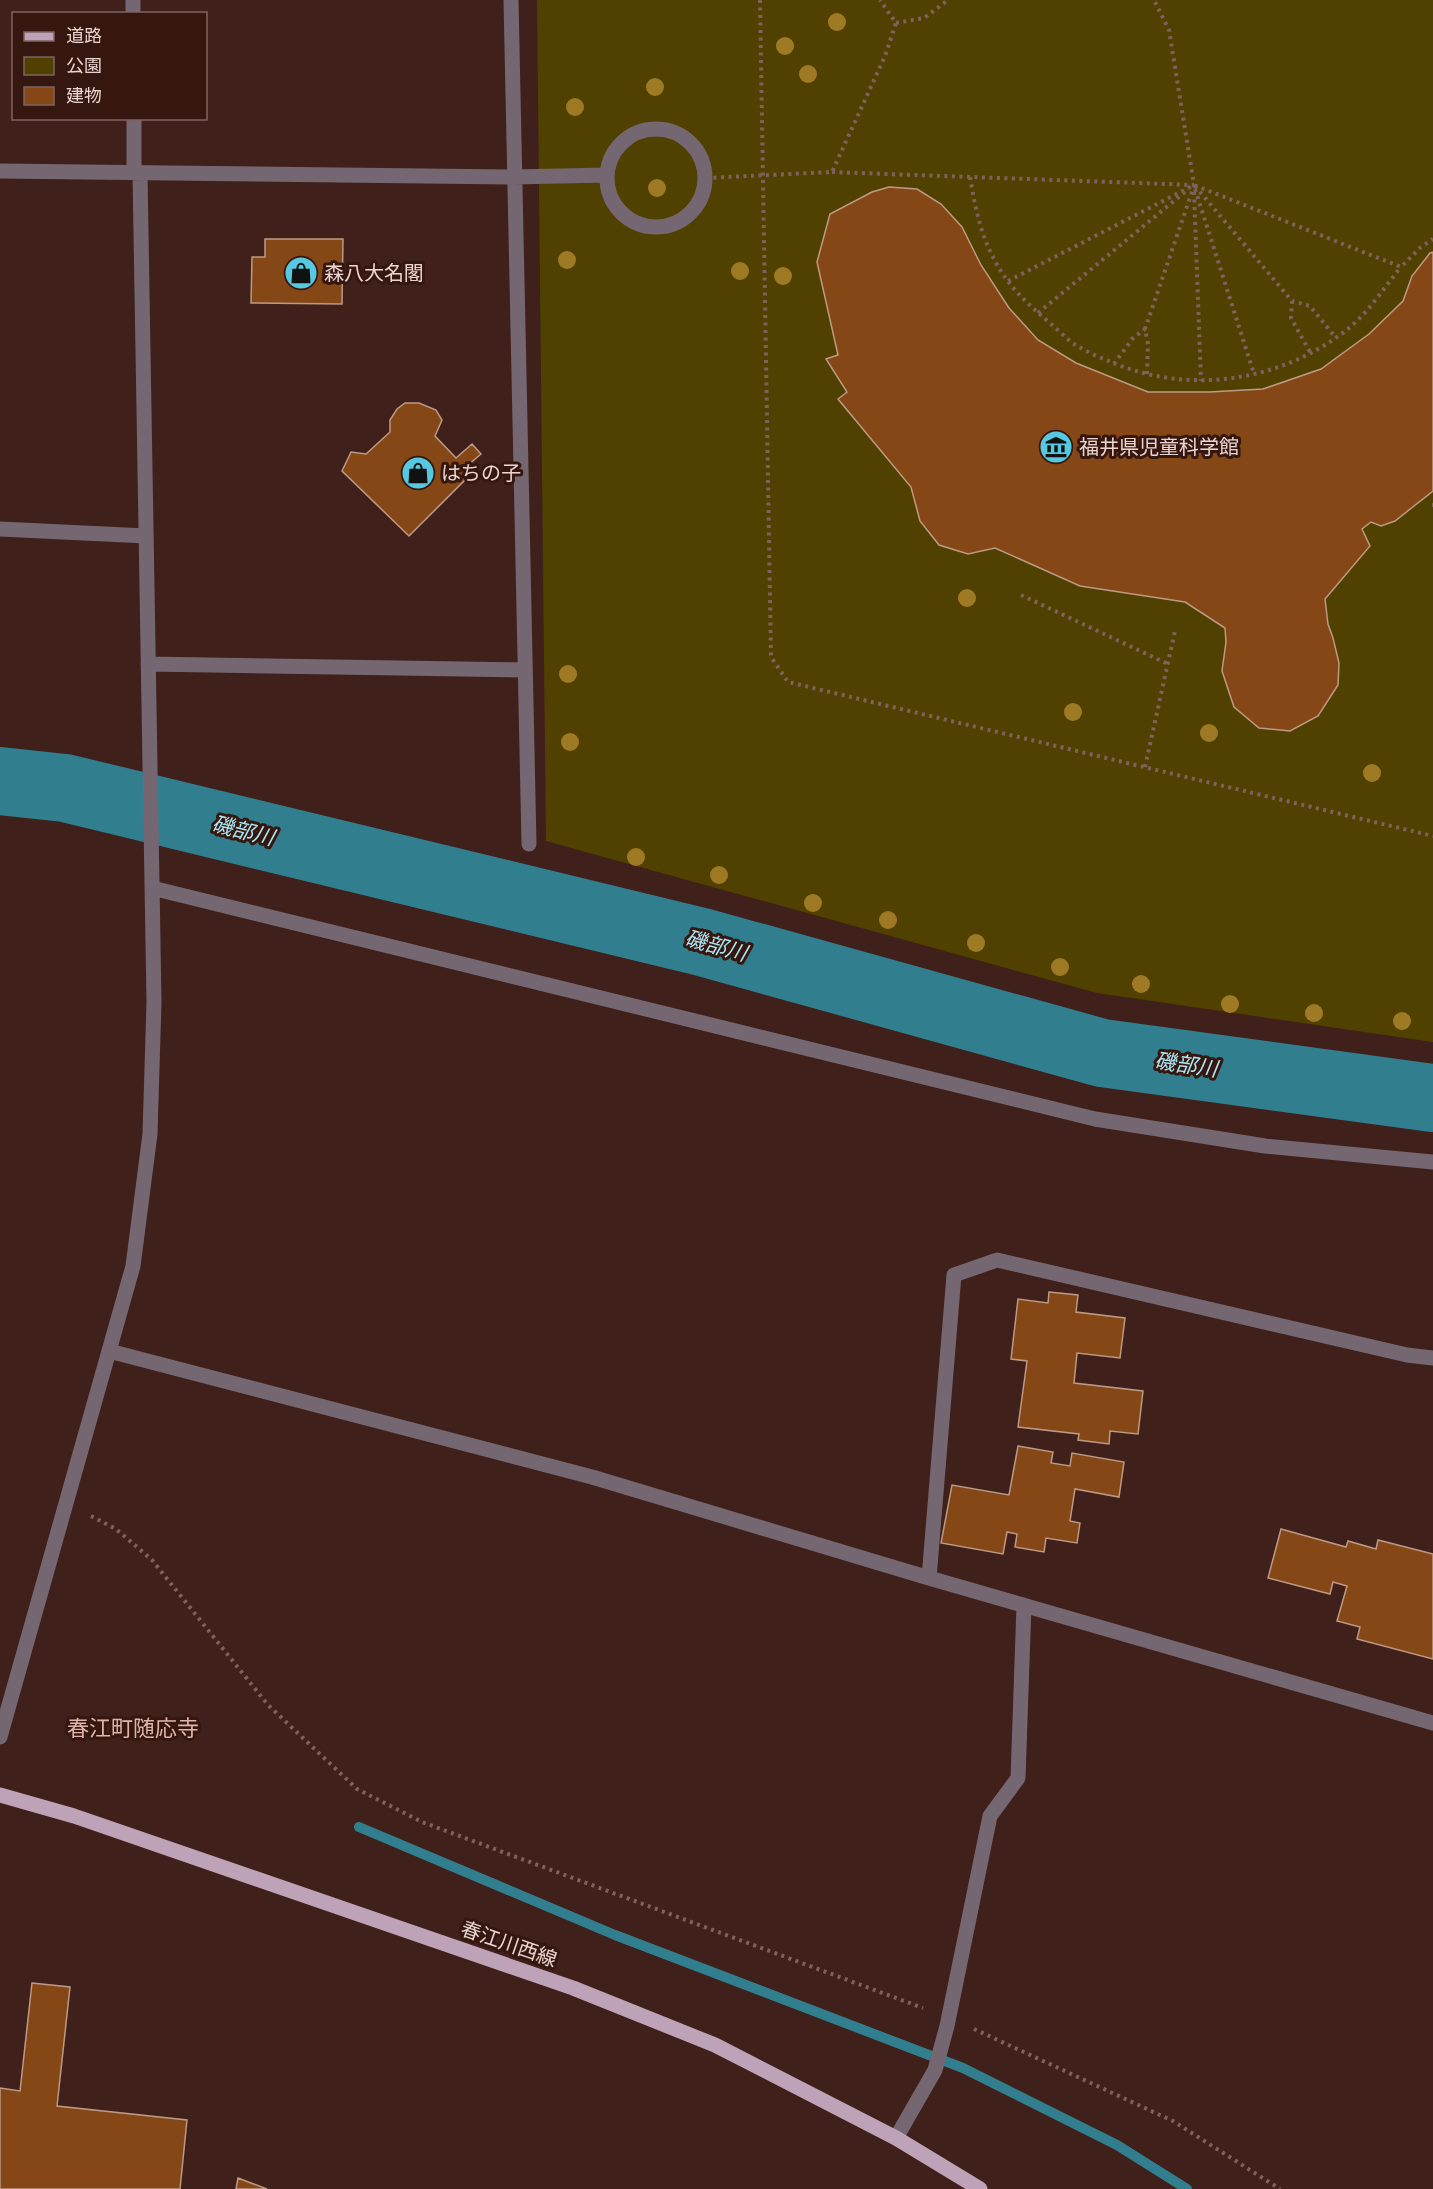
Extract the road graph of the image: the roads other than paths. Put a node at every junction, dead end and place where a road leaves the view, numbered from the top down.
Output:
1 (511, 0) edge
2 (134, 120) edge
3 (0, 171) edge
4 (137, 173) junction
5 (606, 175) junction
6 (514, 177) junction
7 (0, 528) edge
8 (146, 536) junction
9 (148, 664) junction
10 (525, 670) junction
11 (529, 844) dead end
12 (152, 888) junction
13 (1433, 1162) edge
14 (109, 1351) junction
15 (1433, 1358) edge
16 (929, 1578) junction
17 (1024, 1605) junction
18 (1433, 1723) edge
19 (0, 1737) edge
20 (0, 1795) edge
21 (896, 2138) junction
22 (980, 2189) edge

1 - 6 street
2 - 4 street
3 - 4 street
4 - 6 street
4 - 8 street
5 - 5 street
5 - 6 street
6 - 10 street
7 - 8 street
8 - 9 street
9 - 10 street
9 - 12 street
10 - 11 street
12 - 13 street
12 - 14 street
14 - 16 street
14 - 19 street
15 - 16 street
16 - 17 street
17 - 18 street
17 - 21 street
20 - 21 main road, 春江川西線
21 - 22 main road, 春江川西線

